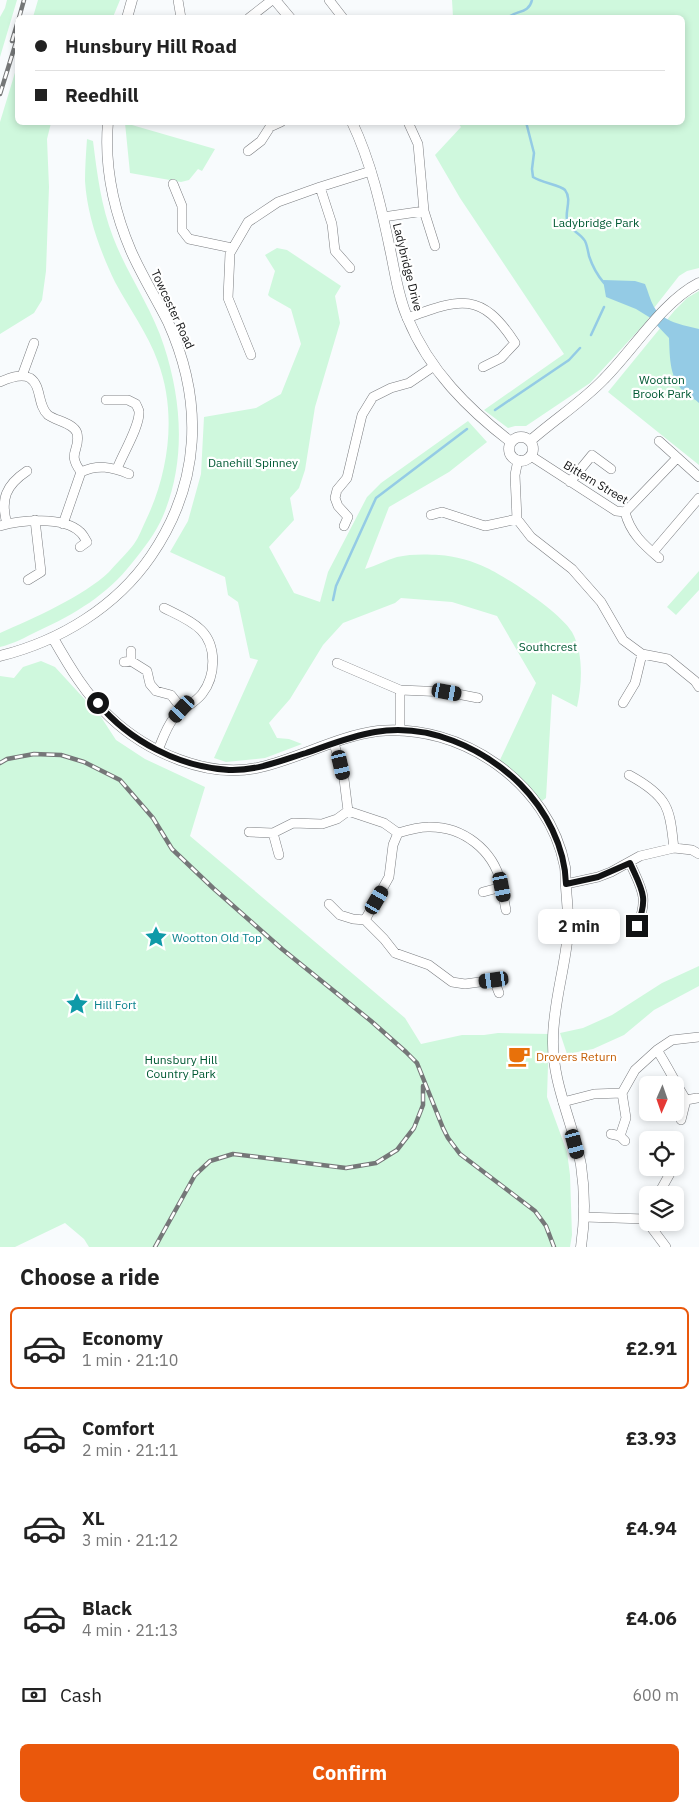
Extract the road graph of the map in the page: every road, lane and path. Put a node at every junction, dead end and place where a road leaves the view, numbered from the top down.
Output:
1 (132, 0) edge
2 (178, 0) edge
3 (274, 0) edge
4 (329, 0) edge
5 (128, 15) edge
6 (180, 15) edge
7 (253, 15) edge
8 (287, 15) edge
9 (341, 15) edge
10 (108, 125) edge
11 (267, 125) edge
12 (353, 125) edge
13 (409, 125) edge
14 (248, 151) dead end
15 (371, 171) junction
16 (173, 184) dead end
17 (320, 187) junction
18 (424, 211) junction
19 (383, 217) junction
20 (435, 246) dead end
21 (232, 248) junction
22 (350, 268) dead end
23 (699, 283) edge
24 (407, 318) junction
25 (524, 339) dead end
26 (34, 343) dead end
27 (515, 343) junction
28 (250, 355) dead end
29 (434, 366) junction
30 (483, 367) dead end
31 (22, 376) junction
32 (0, 382) edge
33 (106, 400) dead end
34 (530, 441) junction
35 (659, 441) dead end
36 (511, 442) junction
37 (531, 456) junction
38 (677, 458) junction
39 (518, 460) junction
40 (13, 468) dead end
41 (117, 469) junction
42 (611, 469) dead end
43 (81, 472) junction
44 (128, 474) dead end
45 (699, 477) edge
46 (570, 482) junction
47 (699, 498) edge
48 (625, 512) junction
49 (431, 515) dead end
50 (518, 519) junction
51 (35, 520) junction
52 (63, 524) junction
53 (3, 525) edge
54 (344, 526) dead end
55 (87, 542) dead end
56 (28, 580) dead end
57 (170, 608) dead end
58 (53, 638) junction
59 (131, 651) dead end
60 (642, 654) junction
61 (0, 656) edge
62 (337, 663) dead end
63 (699, 687) edge
64 (400, 690) junction
65 (478, 698) dead end
66 (623, 703) dead end
67 (182, 709) junction
68 (400, 730) junction
69 (334, 743) junction
70 (158, 750) junction
71 (629, 775) dead end
72 (348, 811) junction
73 (249, 832) dead end
74 (273, 833) junction
75 (398, 833) junction
76 (674, 848) junction
77 (699, 854) edge
78 (279, 855) dead end
79 (630, 863) junction
80 (566, 884) junction
81 (502, 887) junction
82 (483, 892) dead end
83 (329, 904) dead end
84 (506, 910) dead end
85 (365, 920) junction
86 (637, 926) dead end
87 (499, 993) dead end
88 (699, 1036) edge
89 (656, 1050) junction
90 (622, 1093) junction
91 (697, 1098) dead end
92 (686, 1100) junction
93 (563, 1102) junction
94 (684, 1108) edge
95 (619, 1137) dead end
96 (639, 1216) edge
97 (584, 1218) junction
98 (656, 1231) edge
99 (581, 1247) edge
100 (666, 1247) edge

1 - 5 street
2 - 6 street
3 - 7 street
3 - 8 street
4 - 9 street
10 - 58 street, Towcester Road
11 - 14 street
12 - 15 street, Ladybridge Drive
13 - 18 street
15 - 17 street
15 - 19 street, Ladybridge Drive
16 - 21 street
17 - 21 street
17 - 22 street
18 - 19 street
18 - 20 street
19 - 24 street, Ladybridge Drive
21 - 28 street
23 - 34 street
24 - 27 street
24 - 29 street, Ladybridge Drive
25 - 27 street
26 - 31 street
27 - 30 street
29 - 36 street, Ladybridge Drive
29 - 54 street
31 - 32 street
31 - 43 street
33 - 41 street
34 - 36 street
34 - 37 street
35 - 38 street
36 - 39 street
37 - 39 street
37 - 46 street, Bittern Street
38 - 45 street
38 - 48 street
39 - 50 street
40 - 53 street
41 - 43 street
41 - 44 street
42 - 46 street
43 - 52 street
46 - 48 street, Bittern Street
47 - 48 street, Bittern Street
49 - 50 street
50 - 60 street
51 - 52 street
51 - 53 street
51 - 56 street
52 - 55 street
57 - 67 street
58 - 61 street, Towcester Road
58 - 70 street
59 - 67 street
60 - 63 street
60 - 66 street
62 - 64 street
64 - 65 street
64 - 68 street
67 - 70 street
68 - 69 street
68 - 80 street
69 - 70 street
69 - 72 street
71 - 76 street
72 - 74 street
72 - 75 street
73 - 74 street
74 - 78 street
75 - 81 street
75 - 85 street
76 - 77 street
76 - 79 street
79 - 80 street
79 - 86 street
80 - 93 street
81 - 82 street
81 - 84 street
83 - 85 street
85 - 87 street
88 - 89 street
89 - 90 street
89 - 92 street
90 - 93 street
90 - 95 street
91 - 92 street
92 - 94 street
93 - 97 street
96 - 97 street
97 - 99 street
98 - 100 street

